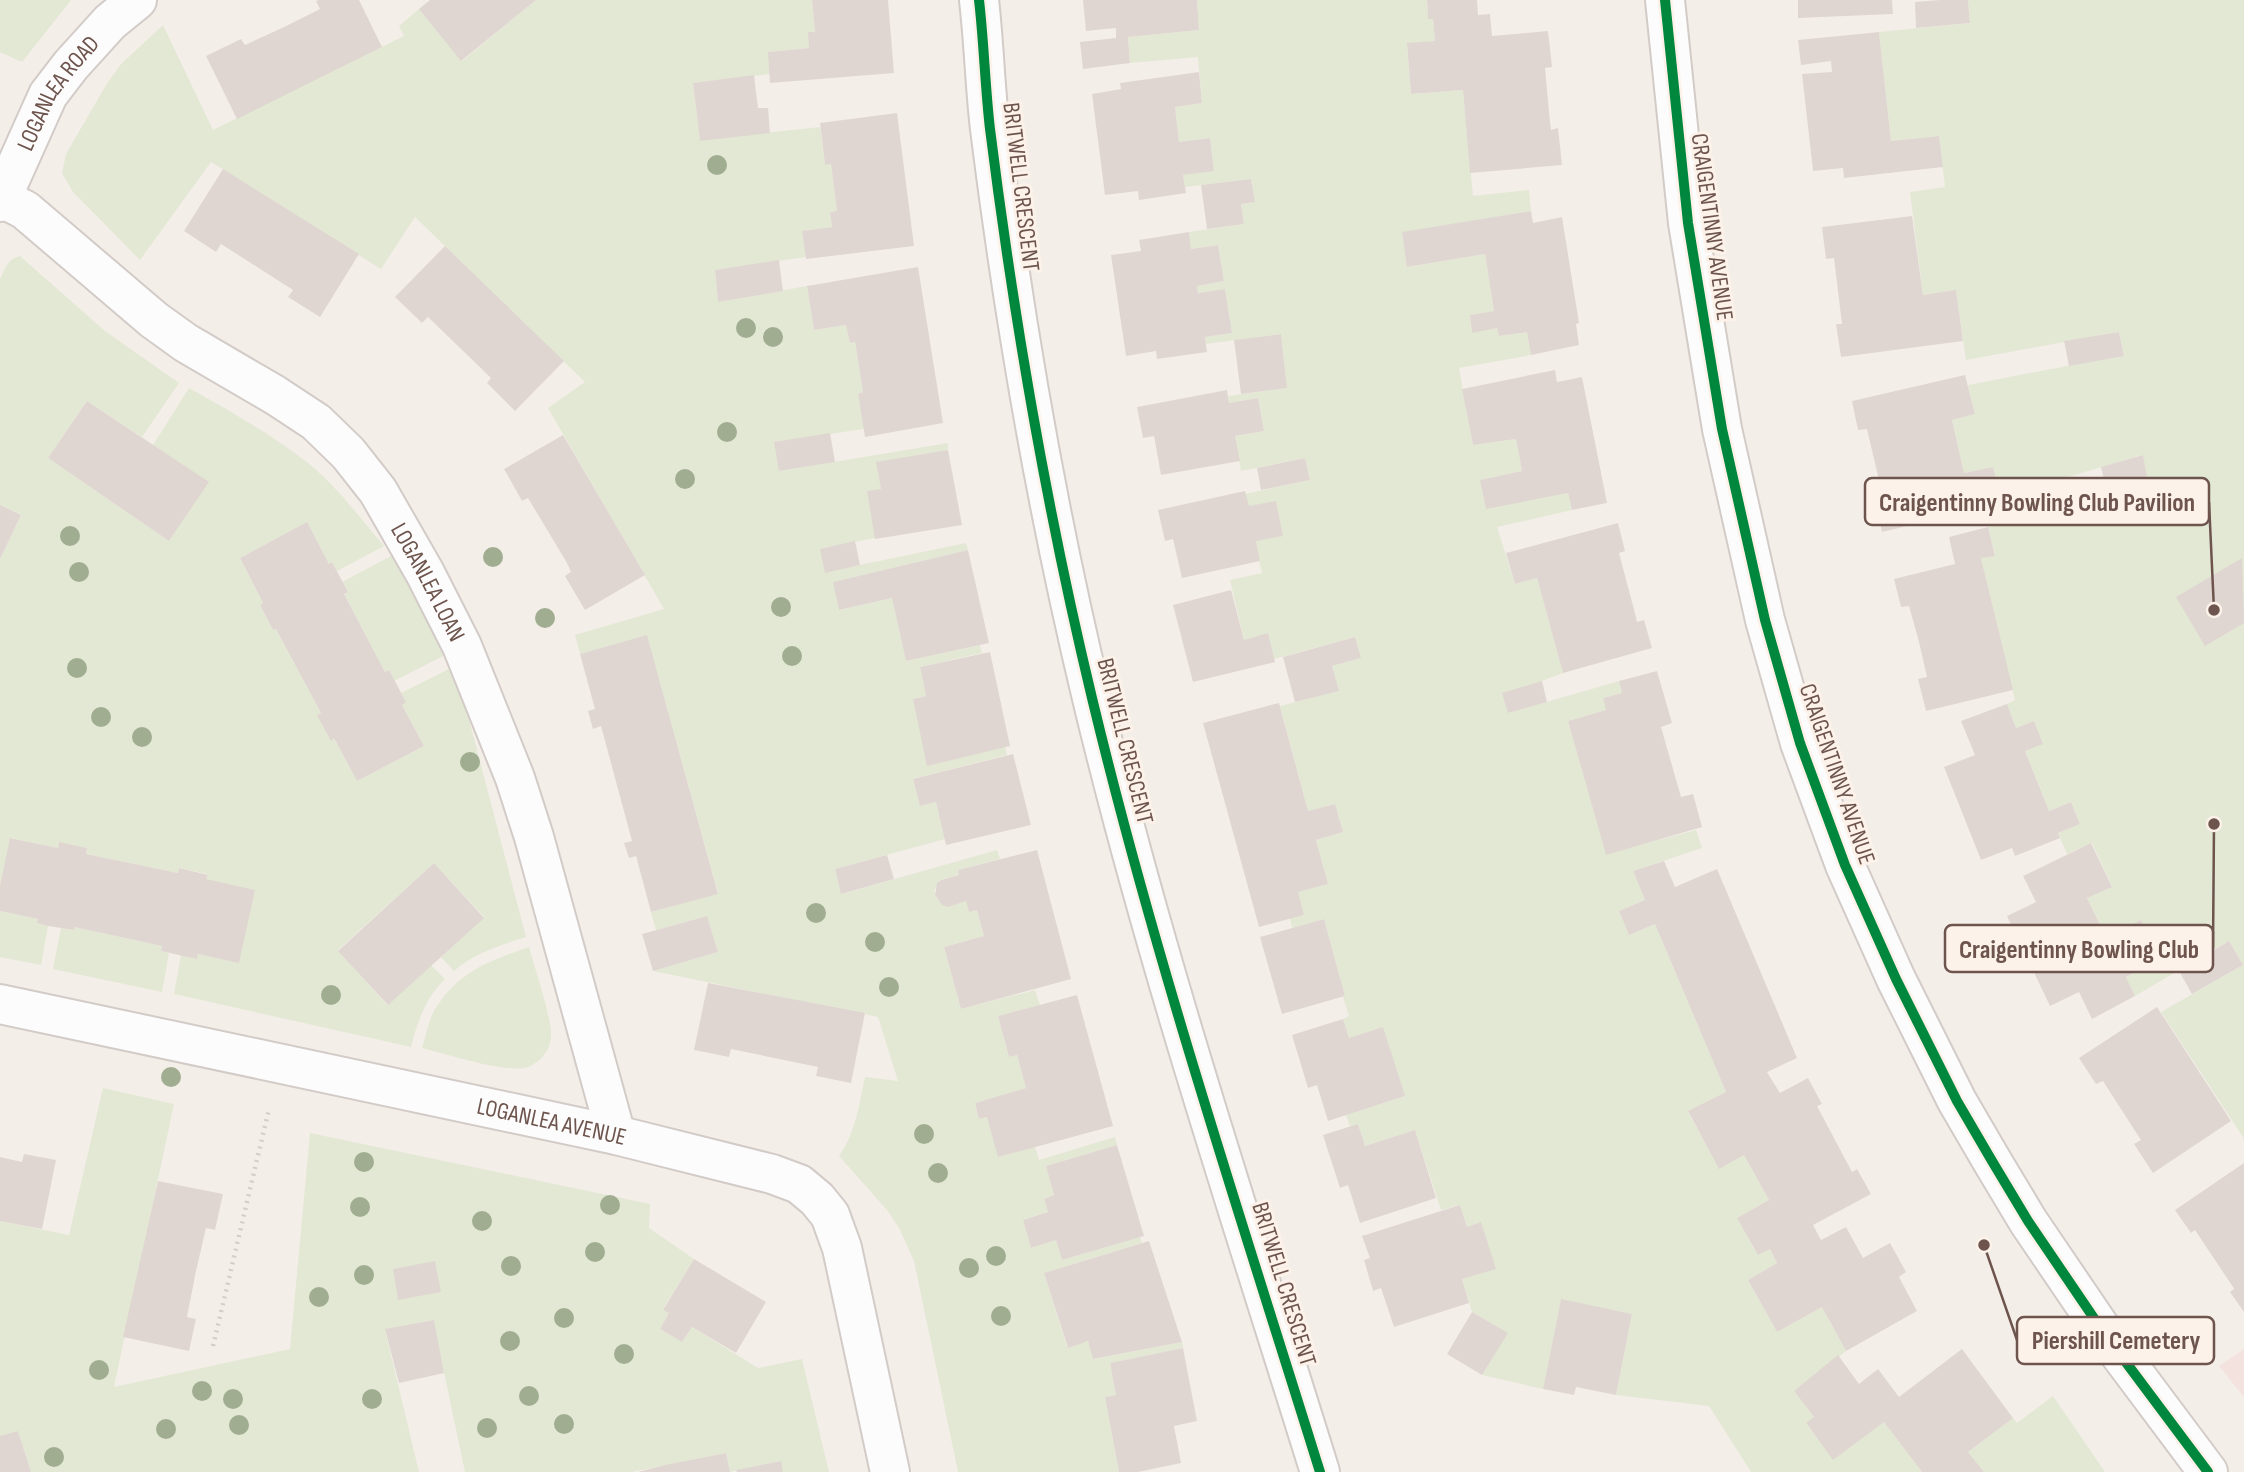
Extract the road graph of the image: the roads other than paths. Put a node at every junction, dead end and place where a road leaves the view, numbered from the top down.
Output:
1 (137, 0) edge
2 (979, 0) edge
3 (1665, 0) edge
4 (1, 200) edge
5 (0, 1004) edge
6 (616, 1135) junction
7 (890, 1472) edge
8 (1320, 1472) edge
9 (2208, 1472) edge

1 - 4 street, LOGANLEA ROAD
2 - 8 street, BRITWELL CRESCENT
3 - 9 street, CRAIGENTINNY AVENUE
4 - 6 street, LOGANLEA LOAN
5 - 6 street, LOGANLEA AVENUE
6 - 7 street, LOGANLEA AVENUE

